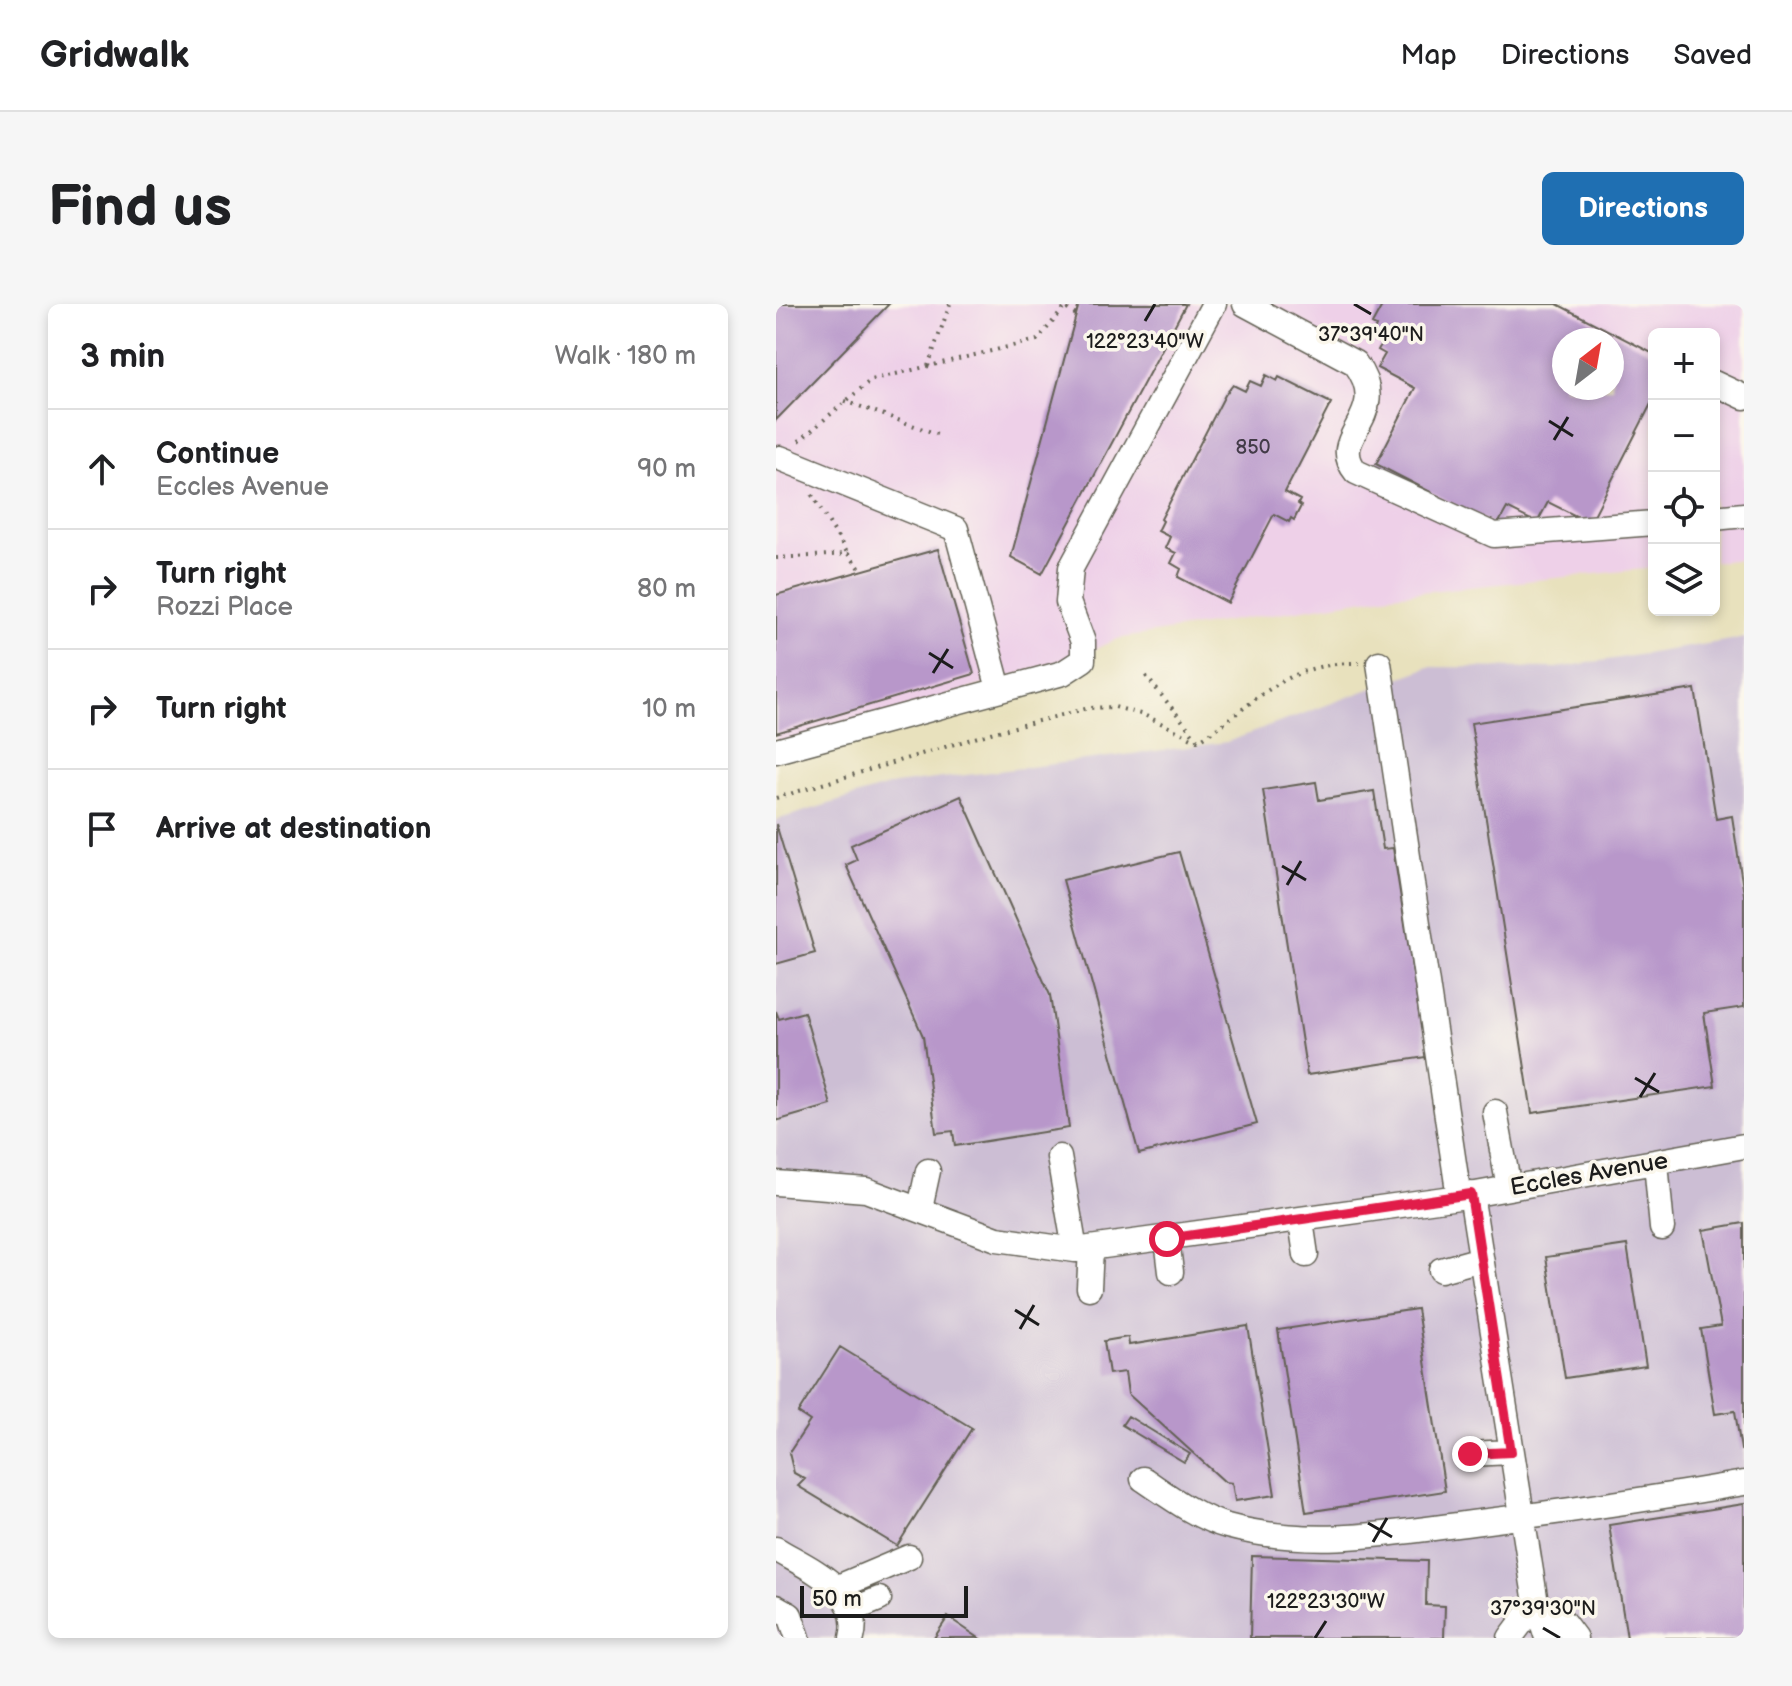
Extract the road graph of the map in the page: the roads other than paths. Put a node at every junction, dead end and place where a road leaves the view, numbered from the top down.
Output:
1 (1214, 304) edge
2 (1245, 304) edge
3 (1720, 386) edge
4 (1744, 397) edge
5 (786, 460) road end
6 (1744, 515) edge
7 (1720, 517) edge
8 (1648, 523) edge
9 (1379, 663) road end
10 (999, 689) junction
11 (776, 751) edge
12 (1495, 1112) dead end
13 (1744, 1146) edge
14 (1059, 1157) dead end
15 (1656, 1163) junction
16 (928, 1171) dead end
17 (776, 1183) edge
18 (1509, 1188) junction
19 (1465, 1195) junction
20 (920, 1208) junction
21 (1301, 1221) junction
22 (1662, 1228) dead end
23 (1167, 1239) junction
24 (1083, 1249) junction
25 (1306, 1255) dead end
26 (1481, 1259) junction
27 (1441, 1270) dead end
28 (1171, 1272) dead end
29 (1089, 1288) dead end
30 (1511, 1452) junction
31 (1470, 1454) dead end
32 (1143, 1479) dead end
33 (1744, 1483) edge
34 (1522, 1517) junction
35 (776, 1549) edge
36 (909, 1557) dead end
37 (838, 1587) junction
38 (879, 1599) dead end
39 (1536, 1603) junction
40 (776, 1607) edge
41 (852, 1610) junction
42 (798, 1638) edge
43 (852, 1638) edge
44 (1510, 1638) edge
45 (1547, 1638) edge
46 (1575, 1638) edge

1 - 10 street
2 - 8 street
3 - 4 street
5 - 10 street
6 - 7 street
9 - 19 street
10 - 11 street
12 - 18 street
13 - 15 street, Eccles Avenue
14 - 24 street
15 - 18 street, Eccles Avenue
15 - 22 street
16 - 20 street
17 - 20 street, Eccles Avenue
18 - 19 street, Eccles Avenue
19 - 21 street, Eccles Avenue
19 - 26 street
20 - 24 street, Eccles Avenue
21 - 23 street, Eccles Avenue
21 - 25 street
23 - 24 street, Eccles Avenue
23 - 28 street
24 - 29 street
26 - 27 street
26 - 30 street
30 - 31 street
30 - 34 street
32 - 34 street
33 - 34 street
34 - 39 street
35 - 37 street
36 - 37 street
37 - 41 street
38 - 41 street
39 - 44 street
39 - 45 street
39 - 46 street
40 - 42 street
41 - 43 street

